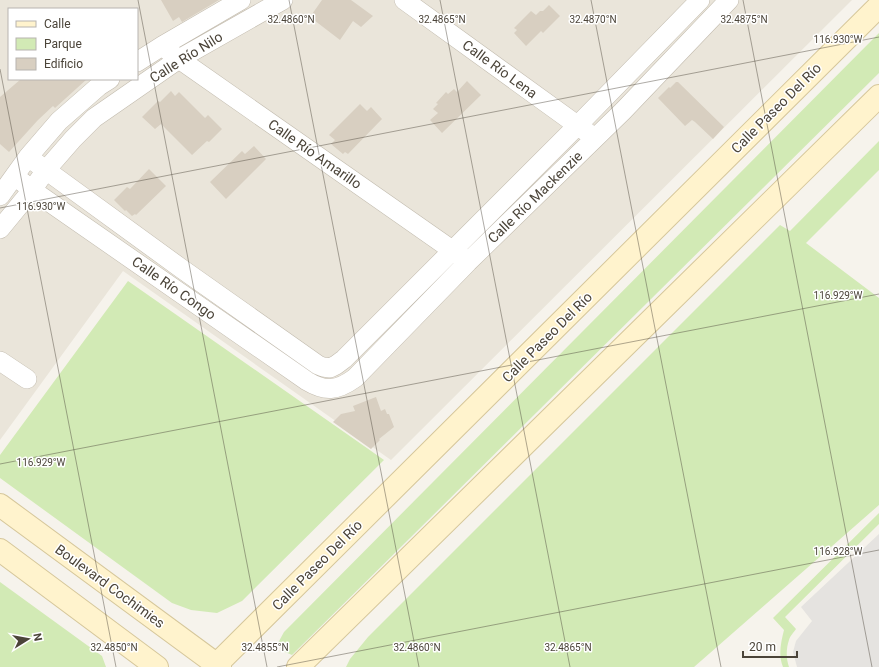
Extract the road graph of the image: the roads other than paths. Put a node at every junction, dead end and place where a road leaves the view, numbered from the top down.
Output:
1 (241, 0) edge
2 (283, 0) edge
3 (404, 0) edge
4 (700, 0) edge
5 (719, 3) edge
6 (879, 6) edge
7 (162, 46) junction
8 (179, 59) junction
9 (138, 61) edge
10 (108, 80) edge
11 (879, 96) edge
12 (577, 126) junction
13 (595, 139) junction
14 (28, 157) junction
15 (46, 170) junction
16 (15, 176) junction
17 (32, 190) junction
18 (0, 196) edge
19 (0, 229) edge
20 (453, 250) junction
21 (468, 262) junction
22 (182, 270) junction
23 (170, 285) junction
24 (0, 361) edge
25 (330, 368) junction
26 (27, 379) dead end
27 (337, 388) junction
28 (0, 505) edge
29 (0, 550) edge
30 (217, 666) edge
31 (158, 667) edge
32 (298, 667) edge

1 - 7 street, Calle Río Nilo
2 - 8 street, Calle Río Nilo
3 - 12 street, Calle Río Lena
4 - 12 street, Calle Río Mackenzie
5 - 13 street, Calle Río Mackenzie
6 - 30 main road, Calle Paseo Del Río
7 - 8 street, Calle Río Amarillo
7 - 9 street, Calle Río Nilo
8 - 15 street, Calle Río Nilo
8 - 20 street, Calle Río Amarillo
10 - 14 street
11 - 32 main road
12 - 13 street, Calle Río Lena
12 - 20 street, Calle Río Mackenzie
13 - 21 street, Calle Río Mackenzie
14 - 15 street, Calle Río Congo
14 - 16 street
15 - 17 street, Calle Río Nilo
15 - 22 street, Calle Río Congo
16 - 17 street, Calle Río Congo
16 - 18 street
17 - 19 street, Calle Río Nilo
17 - 23 street, Calle Río Congo
20 - 21 street, Calle Río Amarillo
20 - 25 street, Calle Río Mackenzie
21 - 27 street, Calle Río Mackenzie
22 - 23 street
22 - 25 street, Calle Río Congo
23 - 27 street, Calle Río Congo
24 - 26 street
25 - 27 street
28 - 30 main road, Boulevard Cochimies
29 - 31 main road

